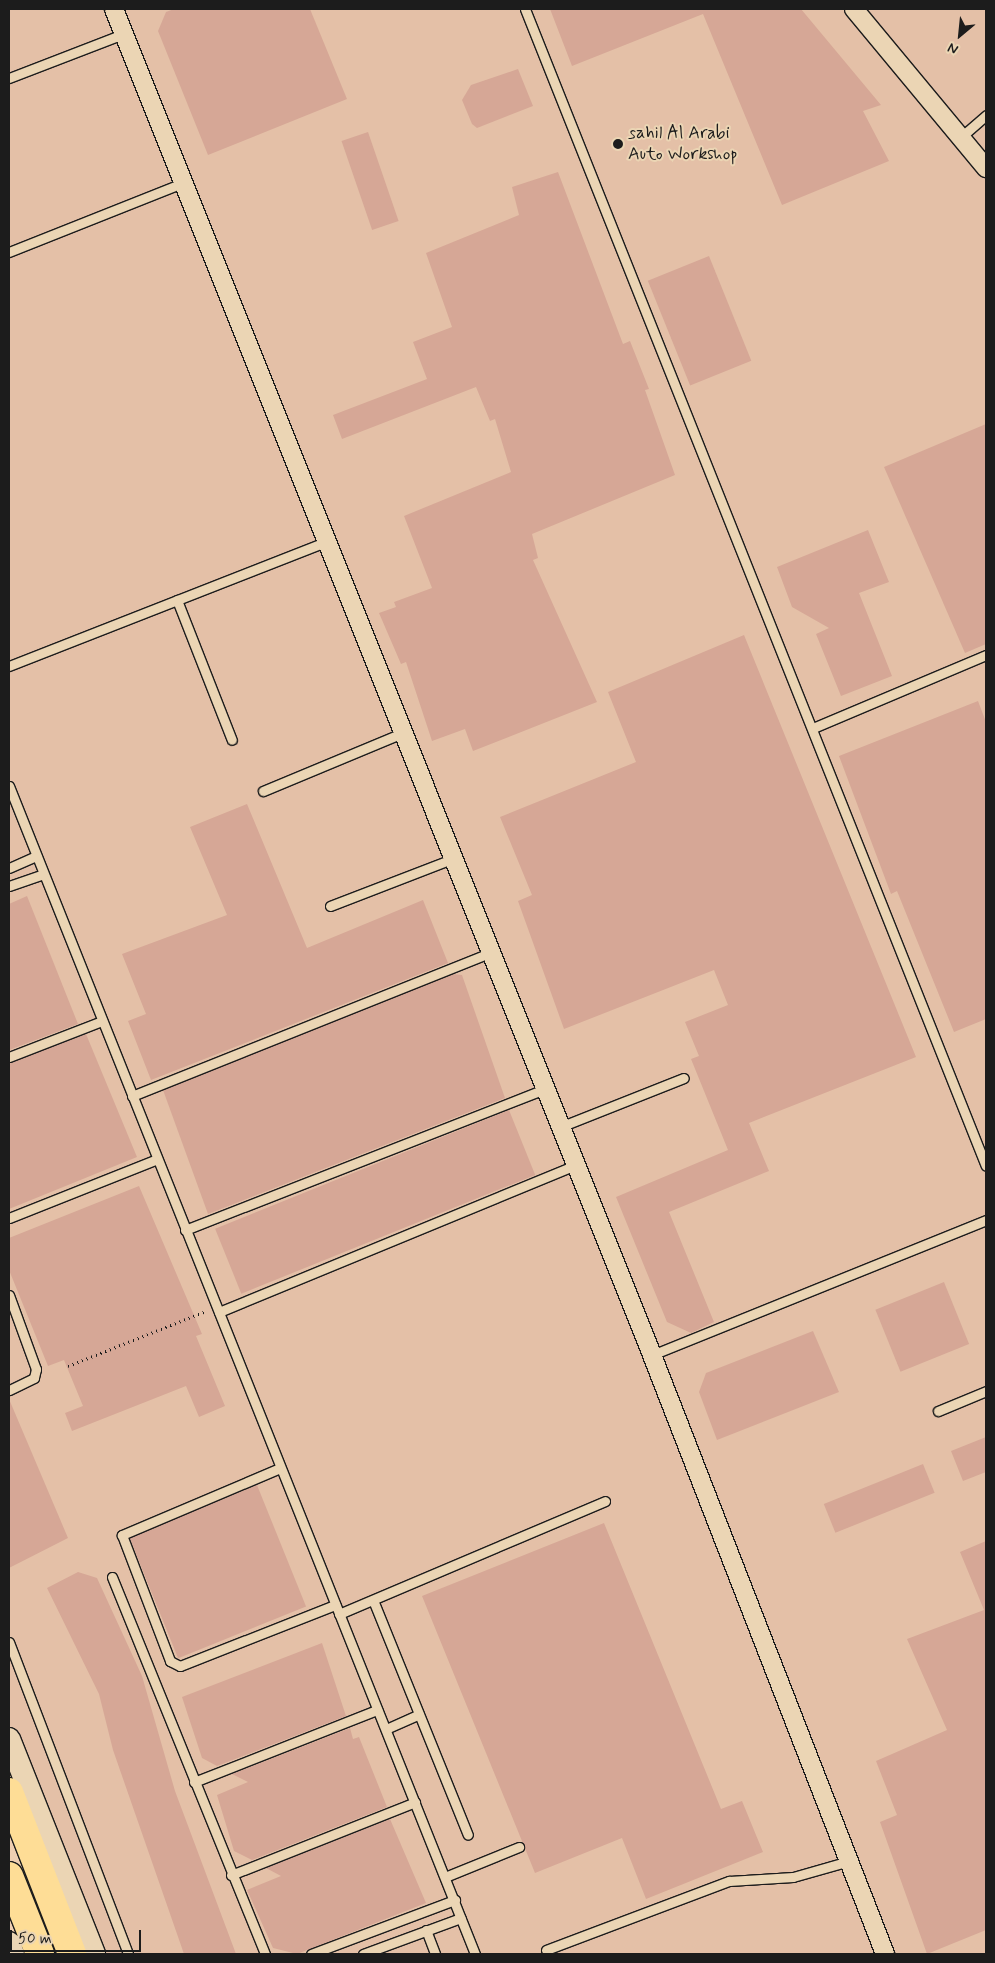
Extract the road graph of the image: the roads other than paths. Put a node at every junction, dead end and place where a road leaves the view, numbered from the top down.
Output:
1 (114, 9) edge
2 (525, 9) edge
3 (854, 9) edge
4 (123, 34) junction
5 (9, 78) edge
6 (986, 115) edge
7 (961, 137) junction
8 (986, 168) edge
9 (182, 183) junction
10 (9, 252) edge
11 (326, 542) junction
12 (176, 600) junction
13 (986, 655) edge
14 (9, 666) edge
15 (813, 728) junction
16 (402, 733) junction
17 (232, 740) dead end
18 (9, 786) edge
19 (263, 791) dead end
20 (36, 856) junction
21 (452, 859) junction
22 (9, 868) edge
23 (43, 874) junction
24 (9, 886) edge
25 (330, 906) dead end
26 (490, 953) junction
27 (102, 1021) junction
28 (9, 1057) edge
29 (684, 1078) dead end
30 (545, 1089) junction
31 (132, 1096) junction
32 (560, 1127) junction
33 (157, 1159) junction
34 (576, 1164) junction
35 (986, 1166) edge
36 (9, 1218) edge
37 (986, 1220) edge
38 (186, 1230) junction
39 (9, 1295) edge
40 (217, 1310) junction
41 (652, 1355) junction
42 (9, 1390) edge
43 (986, 1391) edge
44 (938, 1410) dead end
45 (280, 1468) junction
46 (605, 1501) dead end
47 (112, 1577) dead end
48 (373, 1600) junction
49 (337, 1610) junction
50 (9, 1642) edge
51 (378, 1710) junction
52 (419, 1714) junction
53 (386, 1730) junction
54 (9, 1739) edge
55 (194, 1782) junction
56 (9, 1792) edge
57 (415, 1802) junction
58 (468, 1835) dead end
59 (519, 1848) dead end
60 (849, 1861) junction
61 (231, 1875) junction
62 (9, 1876) edge
63 (445, 1877) junction
64 (454, 1900) junction
65 (461, 1918) junction
66 (426, 1930) junction
67 (9, 1943) edge
68 (546, 1950) dead end
69 (13, 1954) edge
70 (40, 1954) edge
71 (72, 1954) edge
72 (94, 1954) edge
73 (128, 1954) edge
74 (265, 1954) edge
75 (311, 1954) edge
76 (363, 1954) edge
77 (435, 1954) edge
78 (476, 1954) edge
79 (885, 1954) edge

1 - 4 street
2 - 15 lane
3 - 7 street
4 - 5 lane
4 - 9 street
6 - 7 lane
7 - 8 street
9 - 10 lane
9 - 11 street
11 - 12 lane
11 - 16 street
12 - 14 lane
12 - 17 lane
13 - 15 lane
15 - 35 lane
16 - 19 lane
16 - 21 street
18 - 20 lane
20 - 22 lane
20 - 23 lane
21 - 25 lane
21 - 26 street
23 - 24 lane
23 - 27 lane
26 - 30 street
26 - 31 lane
27 - 28 lane
27 - 31 lane
29 - 32 lane
30 - 32 street
30 - 38 lane
31 - 33 lane
32 - 34 street
33 - 36 lane
33 - 38 lane
34 - 40 lane
34 - 41 street
37 - 41 lane
38 - 40 lane
39 - 42 lane
40 - 45 lane
41 - 60 street
43 - 44 lane
45 - 49 lane
45 - 49 lane
46 - 48 lane
47 - 55 lane
48 - 49 lane
48 - 52 lane
49 - 51 lane
50 - 73 lane
51 - 53 lane
51 - 55 lane
52 - 53 lane
52 - 58 lane
53 - 57 lane
54 - 72 street
55 - 61 lane
56 - 71 main road
57 - 61 lane
57 - 63 lane
59 - 63 lane
60 - 68 lane
60 - 79 street
61 - 74 lane
62 - 70 main road
63 - 64 lane
64 - 65 lane
64 - 75 lane
65 - 66 lane
65 - 78 lane
66 - 76 lane
66 - 77 lane
67 - 69 street

